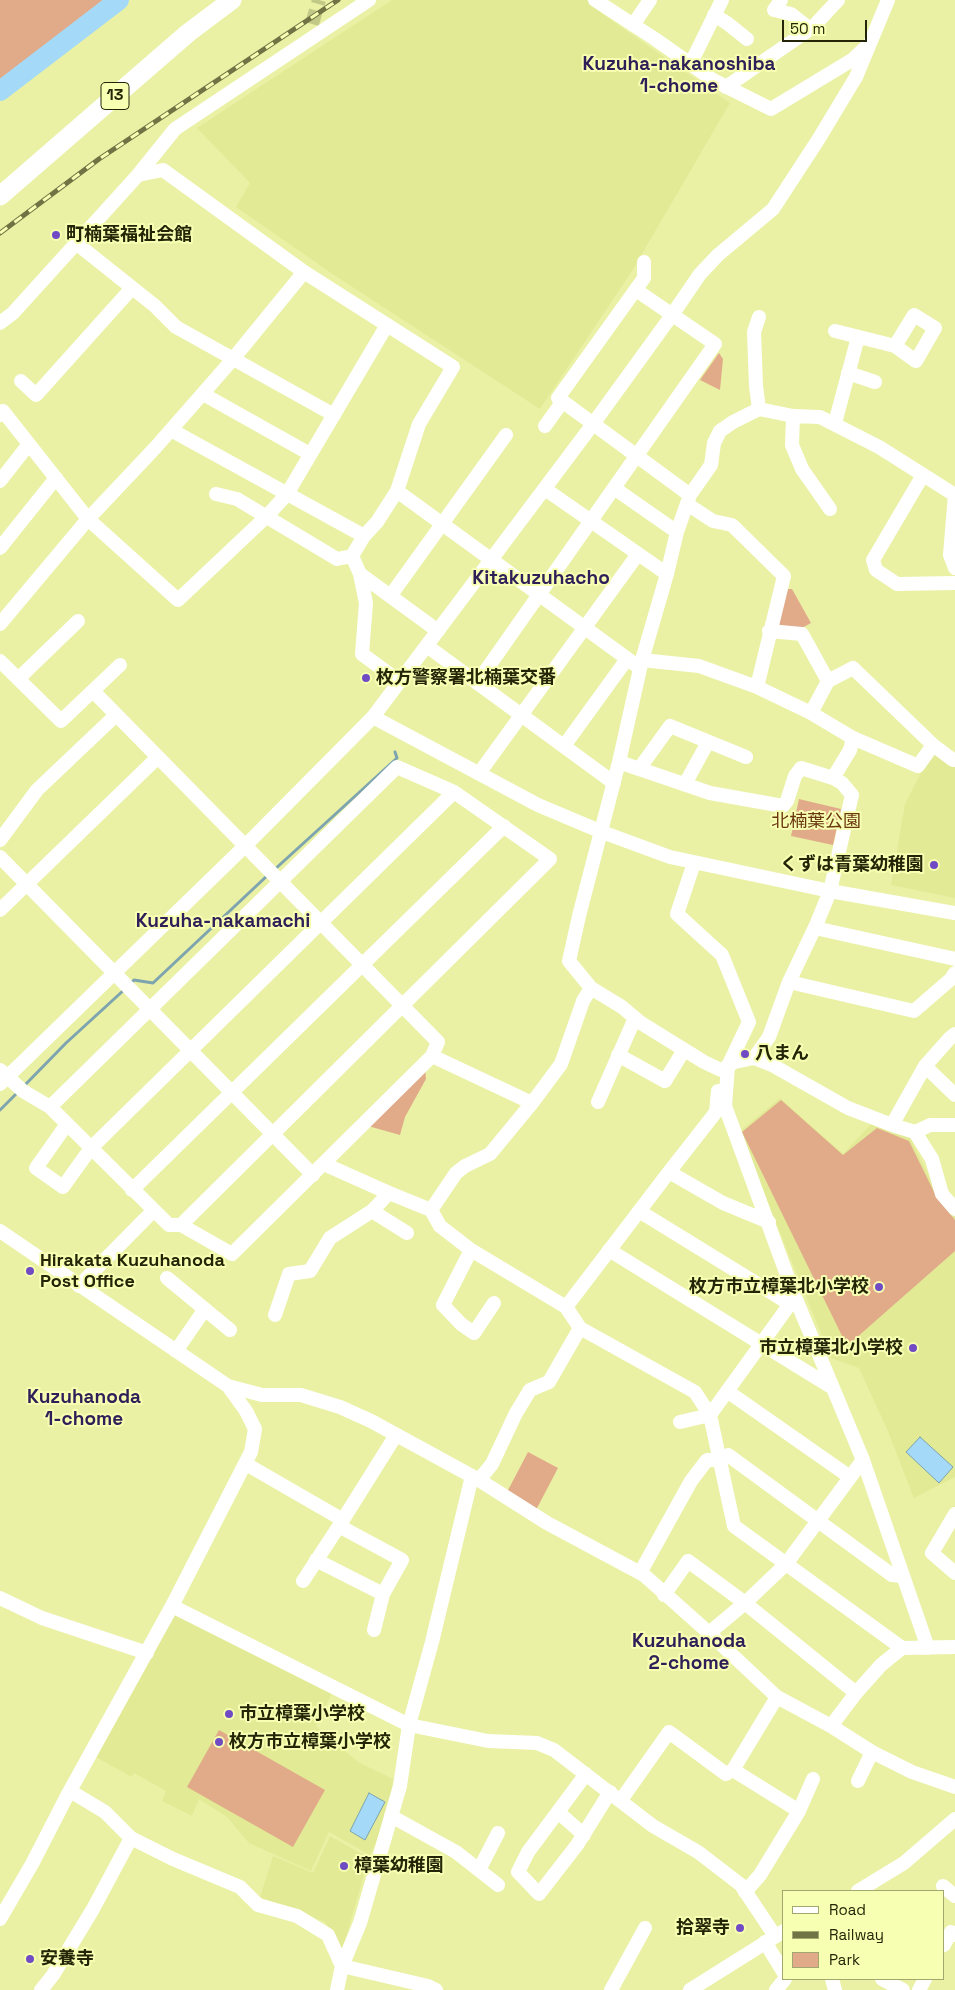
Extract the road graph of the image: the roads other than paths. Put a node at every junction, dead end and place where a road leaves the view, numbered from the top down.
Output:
1 (232, 0) edge
2 (369, 0) edge
3 (595, 0) edge
4 (650, 0) edge
5 (722, 0) edge
6 (781, 0) edge
7 (838, 0) edge
8 (888, 0) edge
9 (714, 15) junction
10 (634, 25) junction
11 (810, 29) junction
12 (748, 40) dead end
13 (871, 42) junction
14 (690, 65) junction
15 (726, 87) junction
16 (138, 175) junction
17 (0, 196) edge
18 (76, 243) junction
19 (644, 262) dead end
20 (304, 272) junction
21 (132, 288) junction
22 (636, 290) junction
23 (672, 316) junction
24 (758, 317) dead end
25 (0, 323) edge
26 (387, 325) junction
27 (835, 331) dead end
28 (858, 337) junction
29 (895, 346) dead end
30 (234, 359) junction
31 (848, 373) junction
32 (21, 381) dead end
33 (875, 382) dead end
34 (203, 394) junction
35 (563, 401) junction
36 (760, 409) junction
37 (0, 415) edge
38 (334, 415) junction
39 (793, 416) junction
40 (835, 423) junction
41 (593, 424) junction
42 (545, 426) dead end
43 (171, 430) junction
44 (506, 435) dead end
45 (29, 444) junction
46 (310, 454) junction
47 (637, 456) junction
48 (923, 475) junction
49 (56, 478) junction
50 (0, 481) edge
51 (614, 488) junction
52 (545, 489) junction
53 (397, 491) junction
54 (216, 494) dead end
55 (287, 494) junction
56 (955, 494) edge
57 (689, 500) junction
58 (830, 509) dead end
59 (267, 516) junction
60 (88, 519) junction
61 (591, 522) junction
62 (441, 523) junction
63 (676, 532) junction
64 (364, 536) junction
65 (1, 545) edge
66 (638, 554) junction
67 (352, 556) junction
68 (492, 560) junction
69 (955, 568) edge
70 (360, 574) junction
71 (667, 574) junction
72 (955, 583) edge
73 (390, 595) junction
74 (539, 595) junction
75 (78, 622) dead end
76 (0, 624) edge
77 (584, 628) junction
78 (438, 631) junction
79 (769, 631) junction
80 (427, 646) junction
81 (627, 659) junction
82 (0, 661) edge
83 (641, 664) junction
84 (120, 665) dead end
85 (18, 679) junction
86 (828, 681) junction
87 (400, 682) junction
88 (477, 683) junction
89 (757, 687) junction
90 (93, 690) junction
91 (811, 713) junction
92 (116, 715) junction
93 (521, 715) junction
94 (373, 717) junction
95 (853, 738) junction
96 (708, 742) junction
97 (933, 745) junction
98 (564, 746) junction
99 (158, 757) junction
100 (746, 757) dead end
101 (953, 760) dead end
102 (619, 762) junction
103 (639, 769) junction
104 (480, 772) junction
105 (833, 778) junction
106 (614, 783) junction
107 (685, 784) junction
108 (454, 792) junction
109 (504, 826) junction
110 (602, 832) junction
111 (0, 840) edge
112 (245, 846) junction
113 (0, 857) edge
114 (694, 863) junction
115 (280, 881) junction
116 (26, 884) junction
117 (830, 891) junction
118 (0, 910) edge
119 (955, 913) edge
120 (320, 923) junction
121 (815, 928) junction
122 (955, 959) edge
123 (362, 965) junction
124 (114, 973) junction
125 (955, 974) edge
126 (789, 982) junction
127 (591, 988) junction
128 (402, 1006) junction
129 (150, 1008) junction
130 (635, 1018) junction
131 (955, 1034) edge
132 (191, 1050) junction
133 (684, 1050) junction
134 (618, 1055) junction
135 (432, 1056) junction
136 (754, 1058) junction
137 (924, 1066) junction
138 (724, 1068) junction
139 (2, 1077) edge
140 (232, 1092) junction
141 (955, 1095) edge
142 (598, 1102) dead end
143 (532, 1103) junction
144 (50, 1107) junction
145 (67, 1124) junction
146 (892, 1125) junction
147 (955, 1126) edge
148 (915, 1132) junction
149 (273, 1134) junction
150 (91, 1148) junction
151 (324, 1164) junction
152 (669, 1172) junction
153 (313, 1174) junction
154 (132, 1190) junction
155 (389, 1193) junction
156 (955, 1209) edge
157 (431, 1210) junction
158 (153, 1211) junction
159 (372, 1211) junction
160 (639, 1211) junction
161 (769, 1222) junction
162 (181, 1225) junction
163 (0, 1231) edge
164 (407, 1233) dead end
165 (471, 1250) junction
166 (609, 1250) junction
167 (167, 1278) dead end
168 (79, 1286) junction
169 (793, 1300) junction
170 (494, 1303) dead end
171 (566, 1307) junction
172 (204, 1309) junction
173 (275, 1315) dead end
174 (580, 1328) junction
175 (230, 1330) dead end
176 (762, 1343) junction
177 (176, 1351) junction
178 (228, 1386) junction
179 (833, 1388) junction
180 (728, 1391) junction
181 (710, 1415) junction
182 (680, 1422) dead end
183 (396, 1435) junction
184 (720, 1460) junction
185 (863, 1460) junction
186 (246, 1464) junction
187 (850, 1477) junction
188 (476, 1478) junction
189 (955, 1514) edge
190 (818, 1521) junction
191 (341, 1523) junction
192 (316, 1560) junction
193 (786, 1564) junction
194 (640, 1573) junction
195 (955, 1573) edge
196 (902, 1576) junction
197 (303, 1581) dead end
198 (383, 1594) junction
199 (664, 1595) junction
200 (0, 1598) edge
201 (745, 1602) junction
202 (172, 1606) junction
203 (374, 1630) dead end
204 (709, 1633) junction
205 (902, 1648) junction
206 (928, 1648) junction
207 (955, 1648) edge
208 (147, 1653) junction
209 (856, 1693) junction
210 (777, 1697) junction
211 (409, 1725) junction
212 (831, 1726) junction
213 (872, 1752) junction
214 (733, 1770) junction
215 (586, 1774) junction
216 (813, 1779) dead end
217 (858, 1781) dead end
218 (955, 1787) edge
219 (70, 1790) junction
220 (615, 1796) junction
221 (799, 1811) junction
222 (558, 1812) junction
223 (391, 1816) junction
224 (955, 1819) edge
225 (498, 1833) dead end
226 (584, 1834) junction
227 (131, 1838) junction
228 (478, 1870) junction
229 (498, 1885) dead end
230 (860, 1890) edge
231 (745, 1892) junction
232 (0, 1919) edge
233 (645, 1928) dead end
234 (955, 1935) edge
235 (775, 1936) edge
236 (945, 1942) edge
237 (782, 1965) edge
238 (342, 1966) junction
239 (784, 1980) edge
240 (886, 1982) edge
241 (41, 1990) edge
242 (337, 1990) edge
243 (436, 1990) edge
244 (611, 1990) edge
245 (690, 1990) edge
246 (776, 1990) edge
247 (903, 1990) edge

1 - 17 main road, 13
2 - 16 street
3 - 10 street
4 - 10 street
5 - 9 street
6 - 11 street
7 - 11 street
8 - 13 street
9 - 12 street
9 - 14 street
10 - 14 street
11 - 15 street
13 - 15 street
13 - 23 street
14 - 15 street
16 - 18 street
16 - 20 street
18 - 21 street
18 - 25 street
19 - 22 street
20 - 26 street
20 - 30 street
21 - 30 street
21 - 32 street
22 - 23 street
22 - 35 street
23 - 41 street
23 - 47 street
24 - 36 street
26 - 38 street
26 - 53 street
27 - 28 street
28 - 29 street
28 - 31 street
30 - 34 street
30 - 38 street
31 - 33 street
31 - 40 street
34 - 43 street
34 - 46 street
35 - 41 street
35 - 42 street
36 - 39 street
36 - 57 street
37 - 45 street
38 - 46 street
39 - 40 street
39 - 58 street
40 - 48 street
41 - 47 street
41 - 52 street
43 - 55 street
43 - 60 street
44 - 62 street
45 - 49 street
45 - 50 street
46 - 55 street
47 - 51 street
47 - 57 street
48 - 56 street
48 - 72 street
49 - 60 street
49 - 65 street
51 - 61 street
51 - 63 street
52 - 61 street
52 - 68 street
53 - 62 street
53 - 64 street
54 - 59 street
55 - 59 street
55 - 64 street
56 - 69 street
57 - 63 street
57 - 79 street
59 - 60 street
59 - 67 street
60 - 76 street
61 - 66 street
61 - 74 street
62 - 68 street
62 - 73 street
63 - 71 street
64 - 67 street
66 - 71 street
66 - 77 street
67 - 70 street
68 - 74 street
68 - 78 street
70 - 73 street
70 - 87 street
71 - 83 street
73 - 78 street
74 - 77 street
74 - 88 street
75 - 85 street
77 - 81 street
77 - 93 street
78 - 80 street
79 - 86 street
79 - 89 street
80 - 87 street
80 - 88 street
81 - 83 street
81 - 98 street
82 - 85 street
83 - 89 street
83 - 102 street
84 - 90 street
85 - 90 street
86 - 91 street
86 - 97 street
87 - 94 street
88 - 93 street
89 - 91 street
90 - 92 street
91 - 95 street
92 - 99 street
92 - 111 street
93 - 98 street
93 - 104 street
94 - 104 street
94 - 112 street
95 - 97 street
95 - 105 street
96 - 100 street
96 - 103 street
96 - 107 street
97 - 101 street
98 - 106 street
99 - 112 street
99 - 116 street
102 - 103 street
102 - 106 street
103 - 107 street
104 - 110 street
105 - 107 street
105 - 117 street
106 - 110 street
108 - 109 street
108 - 115 street
108 - 120 street
109 - 123 street
109 - 128 street
110 - 114 street
110 - 127 street
112 - 115 street
112 - 124 street
113 - 116 street
114 - 117 street
114 - 138 street
115 - 120 street
115 - 129 street
116 - 118 street
116 - 124 street
117 - 119 street
117 - 121 street
120 - 123 street
120 - 132 street
121 - 122 street
121 - 126 street
123 - 128 street
123 - 140 street
124 - 129 street
124 - 139 street
125 - 126 street
126 - 136 street
127 - 130 street
127 - 143 street
128 - 135 street
128 - 149 street
129 - 132 street
129 - 144 street
130 - 133 street
130 - 134 street
131 - 137 street
132 - 140 street
132 - 150 street
133 - 134 street
133 - 138 street
134 - 142 street
135 - 143 street
135 - 151 street
136 - 138 street
136 - 146 street
137 - 141 street
137 - 146 street
138 - 152 street
138 - 161 street
139 - 144 street
140 - 149 street
140 - 154 street
143 - 157 street
144 - 145 street
145 - 150 street
145 - 150 street
146 - 148 street
147 - 148 street
148 - 156 street
149 - 153 street
149 - 162 street
150 - 154 street
151 - 153 street
151 - 155 street
152 - 160 street
152 - 161 street
153 - 162 street
154 - 158 street
155 - 157 street
155 - 159 street
157 - 165 street
158 - 162 street
158 - 168 street
159 - 164 street
159 - 173 street
160 - 166 street
160 - 169 street
161 - 169 street
163 - 168 street
165 - 170 street
165 - 171 street
166 - 171 street
166 - 176 street
167 - 172 street
168 - 177 street
169 - 176 street
169 - 179 street
171 - 174 street
172 - 175 street
172 - 177 street
174 - 181 street
174 - 188 street
176 - 179 street
176 - 180 street
177 - 178 street
178 - 183 street
178 - 186 street
179 - 185 street
180 - 181 street
180 - 187 street
181 - 182 street
181 - 184 street
183 - 188 street
183 - 191 street
184 - 190 street
184 - 193 street
184 - 194 street
185 - 187 street
185 - 196 street
186 - 191 street
186 - 202 street
187 - 190 street
188 - 194 street
188 - 211 street
189 - 195 street
190 - 193 street
190 - 196 street
191 - 192 street
191 - 198 street
192 - 197 street
192 - 198 street
193 - 201 street
193 - 205 street
194 - 199 street
196 - 206 street
198 - 203 street
199 - 201 street
199 - 204 street
200 - 208 street
201 - 204 street
201 - 209 street
202 - 208 street
202 - 211 street
204 - 210 street
205 - 206 street
205 - 209 street
206 - 207 street
208 - 219 street
209 - 212 street
210 - 212 street
210 - 214 street
211 - 215 street
211 - 223 street
212 - 213 street
213 - 217 street
213 - 218 street
214 - 220 street
214 - 221 street
215 - 220 street
215 - 222 street
216 - 221 street
219 - 227 street
219 - 232 street
220 - 226 street
220 - 231 street
221 - 231 street
222 - 226 street
222 - 226 street
223 - 228 street
223 - 238 street
224 - 230 street
225 - 228 street
227 - 238 street
227 - 241 street
228 - 229 street
231 - 235 street
233 - 244 street
234 - 236 street
235 - 237 street
235 - 245 street
238 - 242 street
238 - 243 street
239 - 246 street
240 - 247 street

